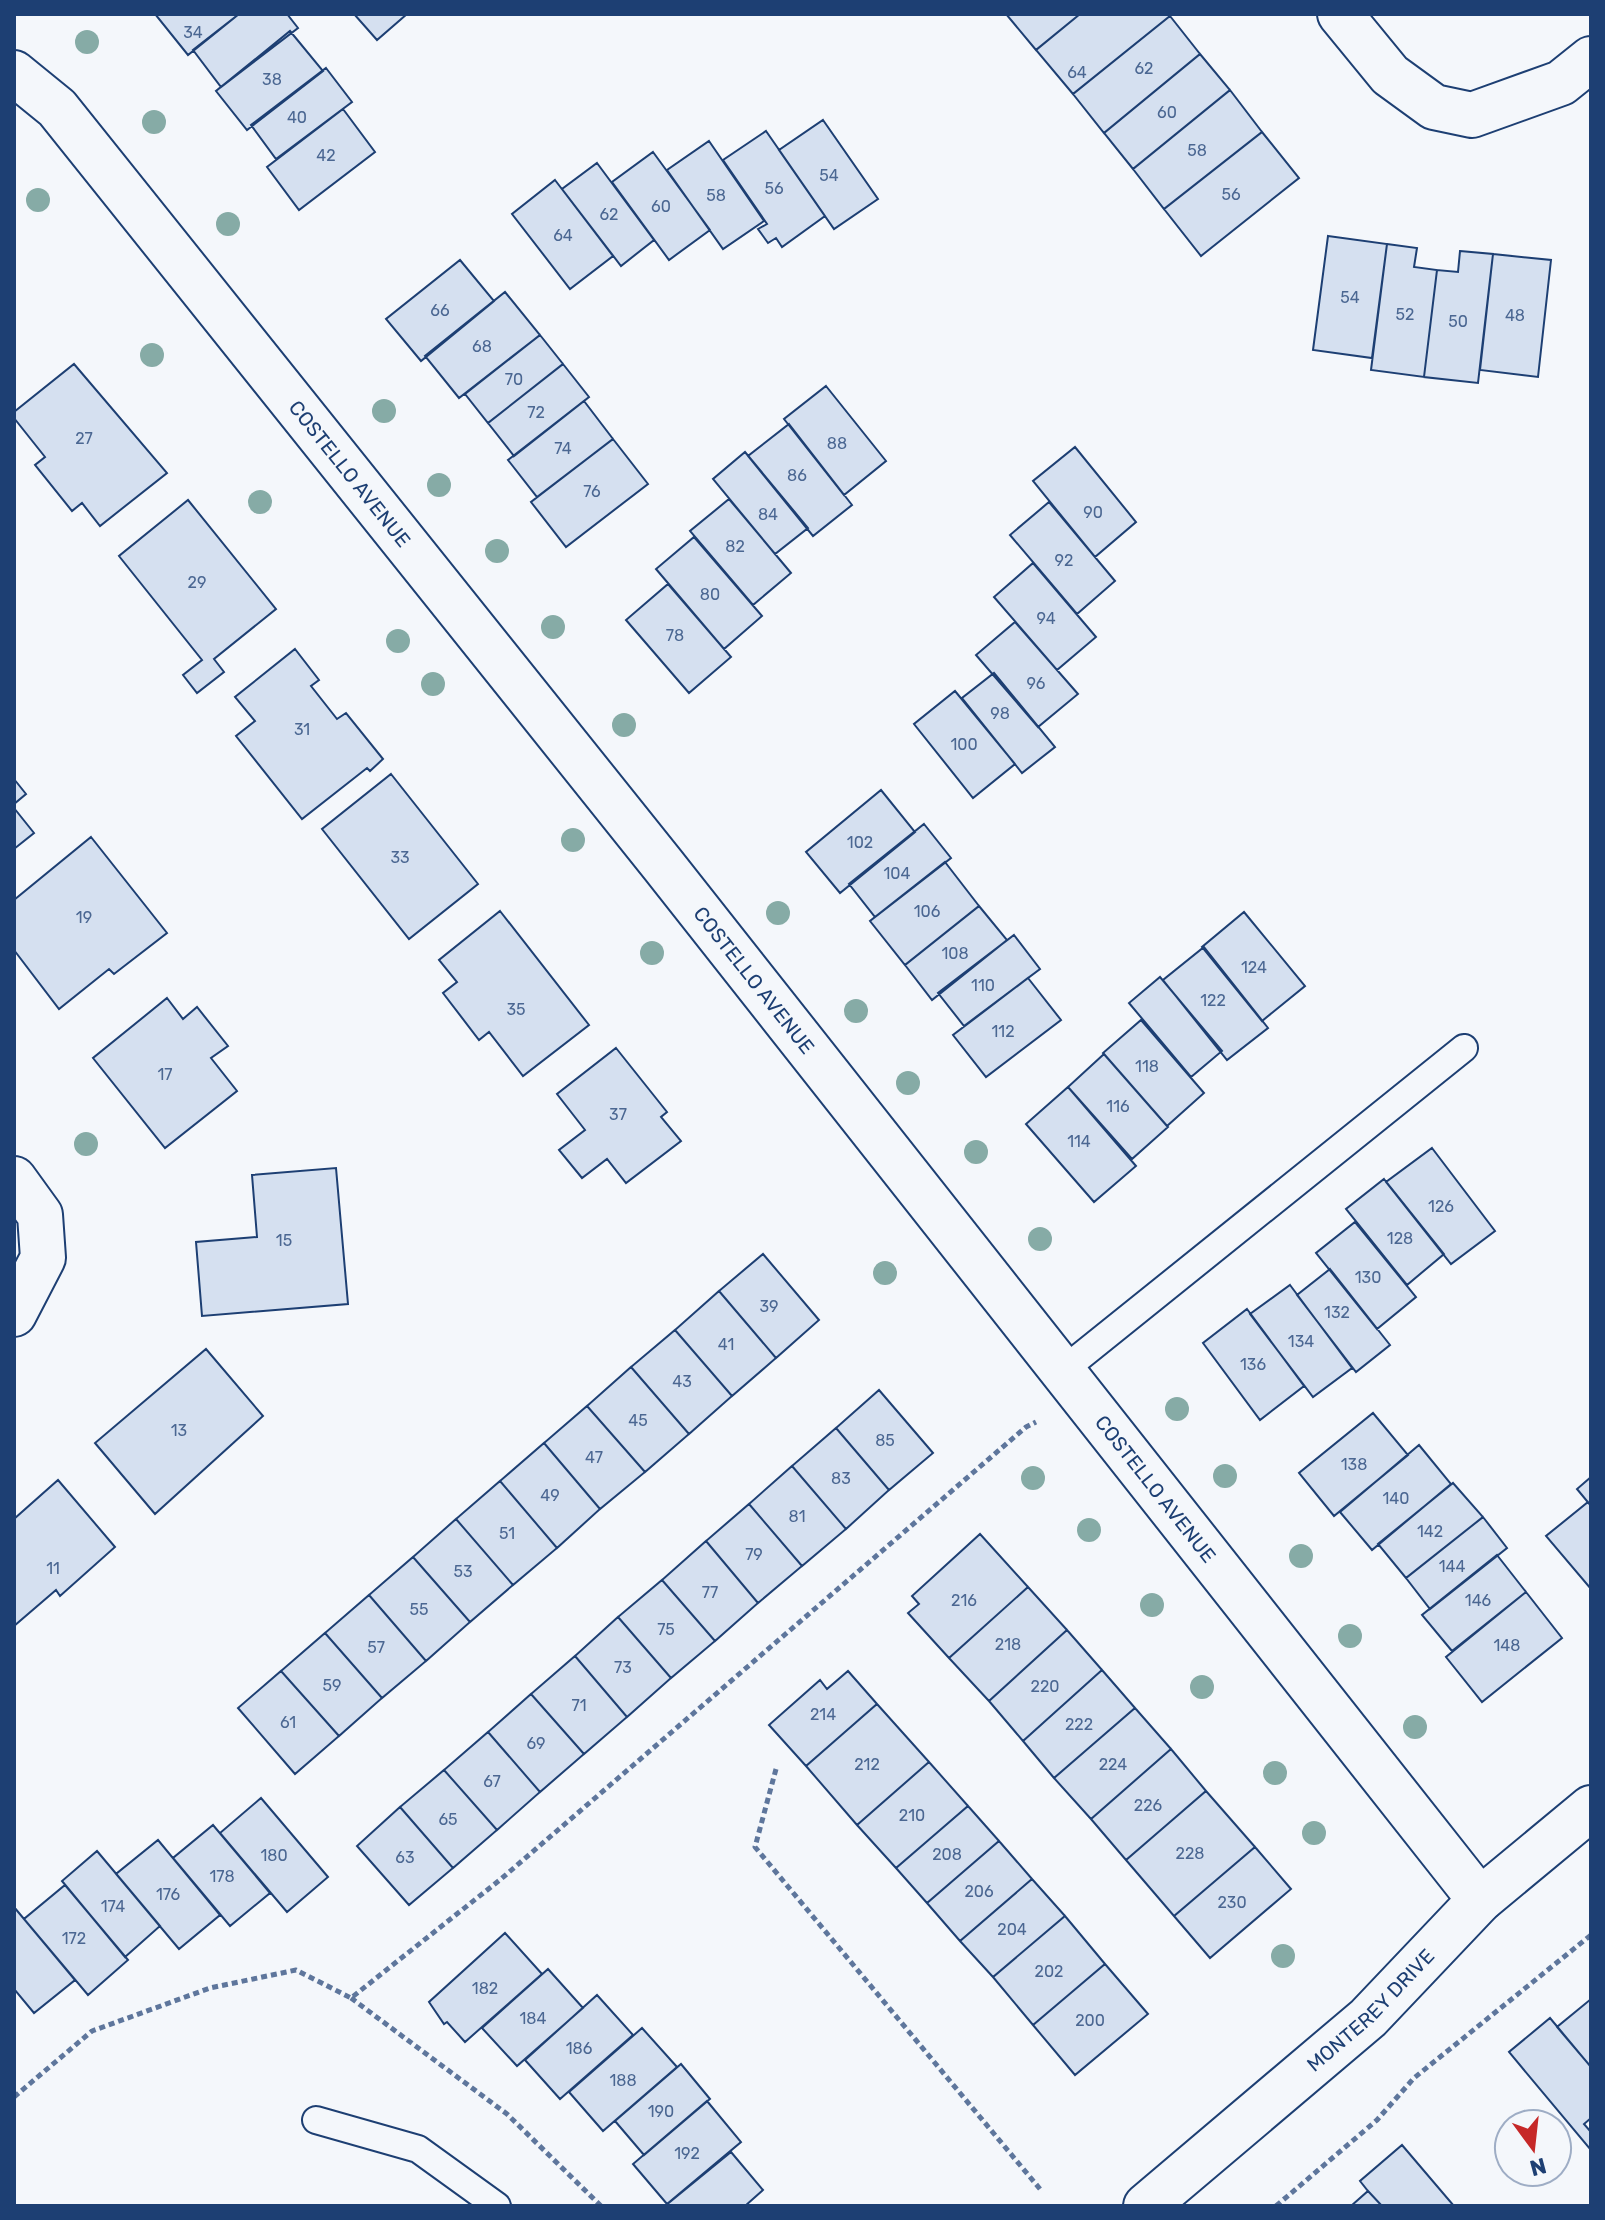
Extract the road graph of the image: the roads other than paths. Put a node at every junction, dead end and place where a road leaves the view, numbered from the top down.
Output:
1 (1340, 14) edge
2 (1591, 59) edge
3 (14, 73) edge
4 (1464, 1048) dead end
5 (14, 1179) edge
6 (14, 1314) edge
7 (1073, 1386) junction
8 (1591, 1808) edge
9 (1480, 1900) junction
10 (316, 2120) dead end
11 (497, 2206) edge
12 (1146, 2206) edge

1 - 2 street
3 - 7 street, COSTELLO AVENUE
4 - 7 lane
5 - 6 street
7 - 9 street, COSTELLO AVENUE
8 - 9 street, MONTEREY DRIVE
9 - 12 street, MONTEREY DRIVE
10 - 11 lane

